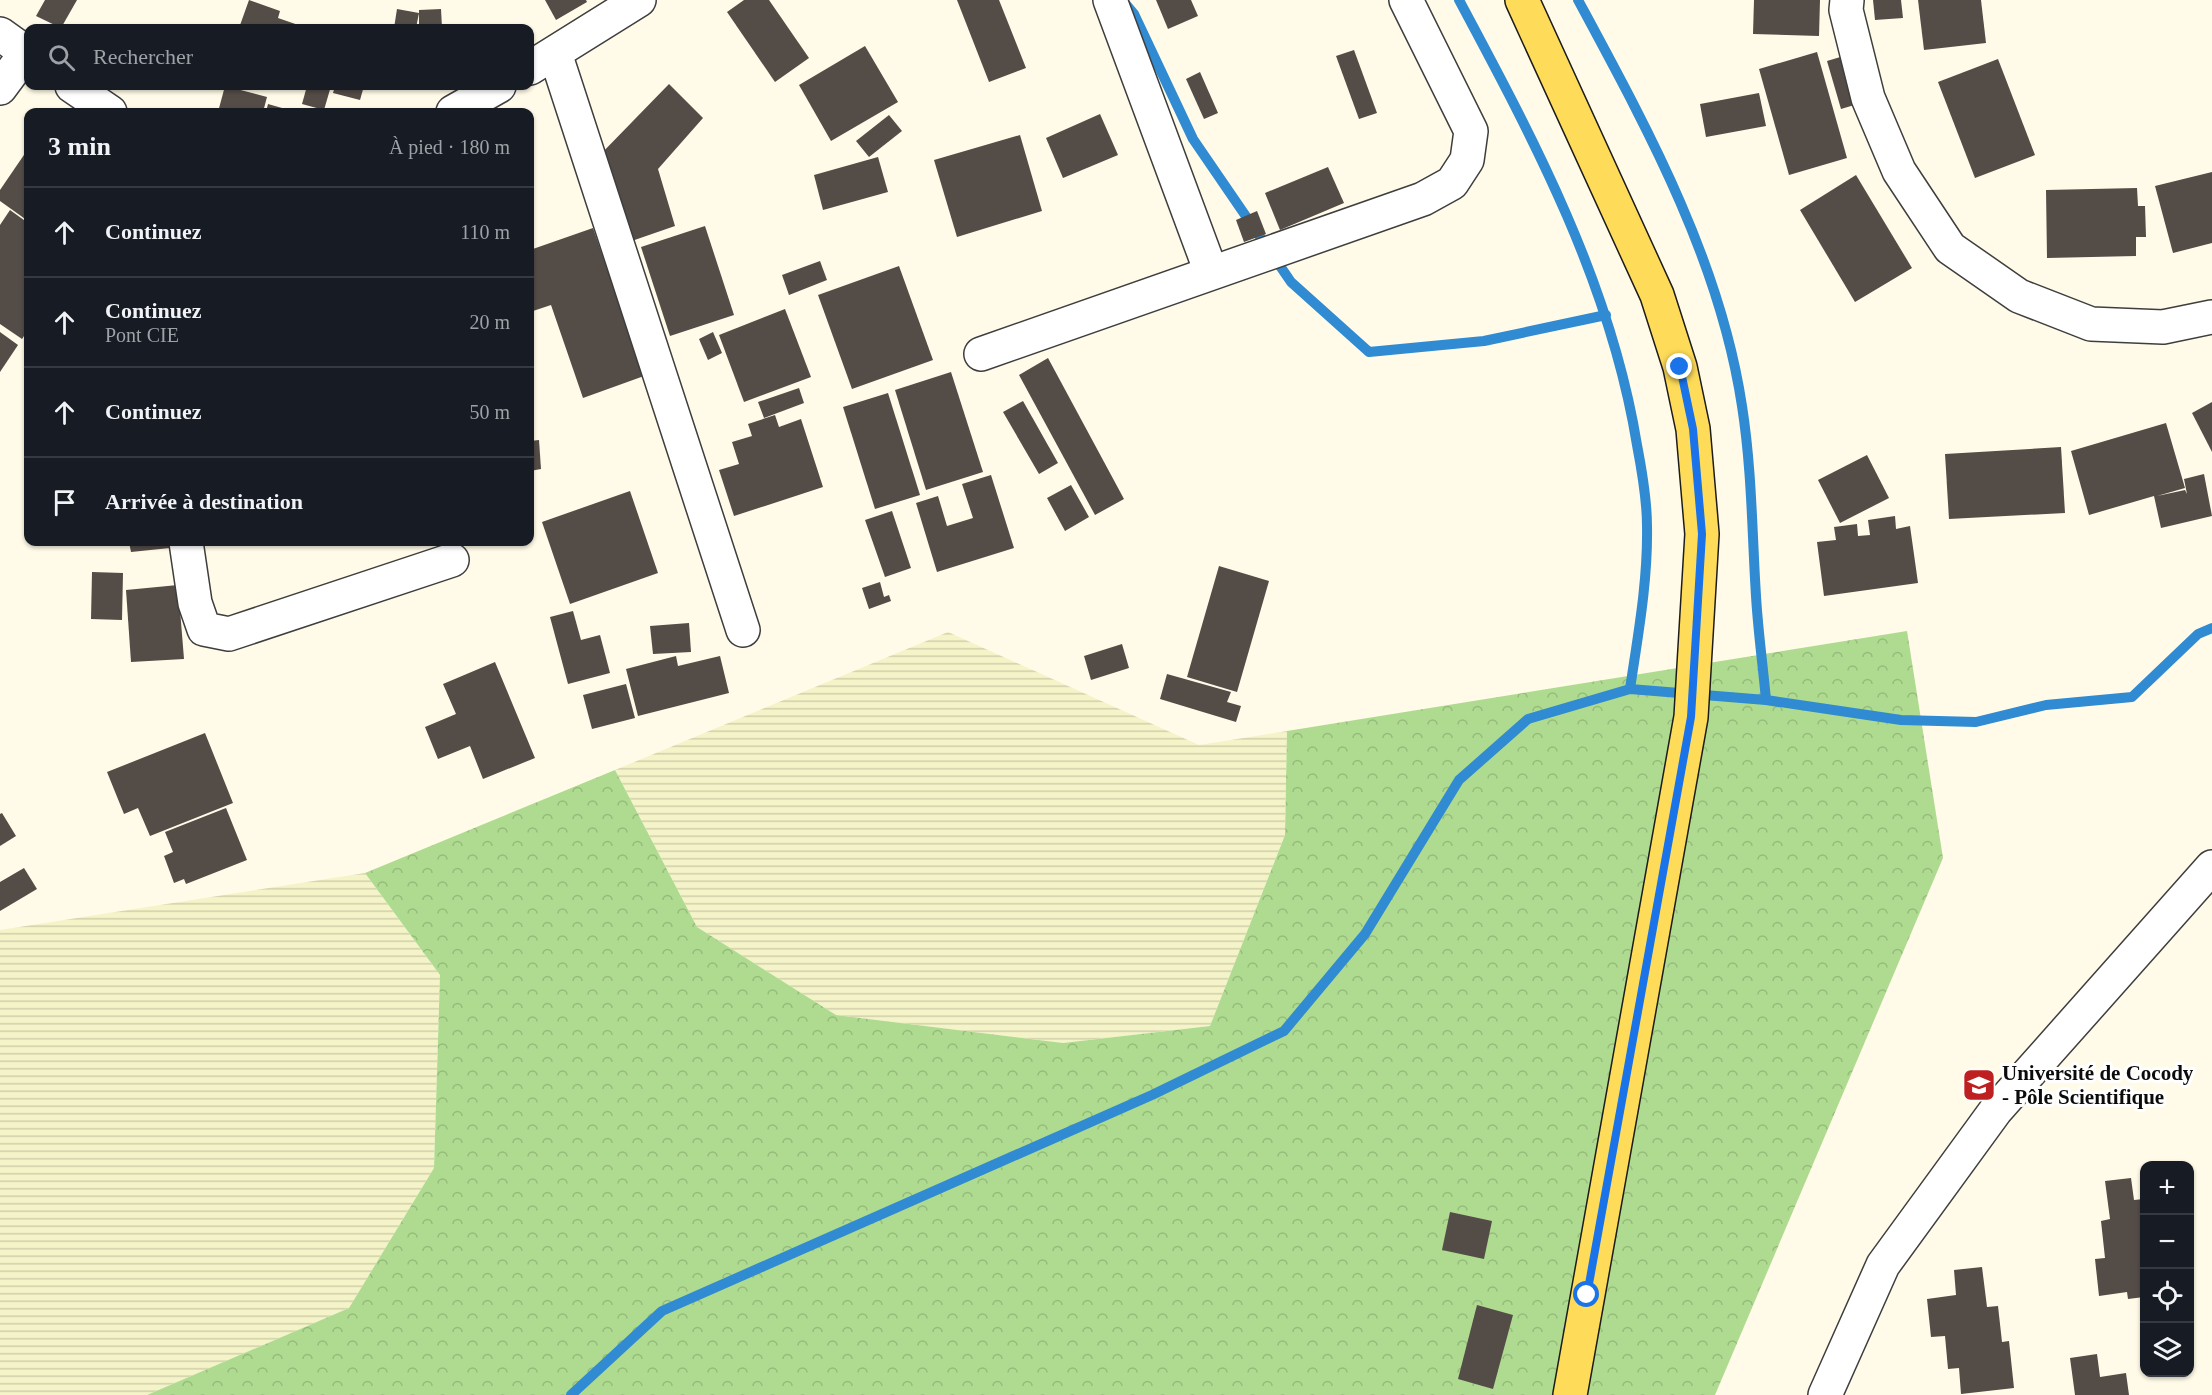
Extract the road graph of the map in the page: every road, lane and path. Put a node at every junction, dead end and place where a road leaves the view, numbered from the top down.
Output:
1 (639, 0) edge
2 (1110, 0) edge
3 (1406, 0) edge
4 (1522, 0) edge
5 (1847, 0) edge
6 (0, 34) edge
7 (24, 52) edge
8 (24, 58) edge
9 (542, 60) edge
10 (0, 88) edge
11 (78, 90) edge
12 (492, 90) edge
13 (104, 108) edge
14 (460, 108) edge
15 (1211, 272) junction
16 (2212, 317) edge
17 (981, 354) dead end
18 (187, 546) edge
19 (452, 560) dead end
20 (743, 630) dead end
21 (2212, 867) edge
22 (1570, 1395) edge
23 (1825, 1395) edge

1 - 9 street
2 - 15 street
3 - 15 street
4 - 22 main road
5 - 16 street
6 - 7 street
8 - 10 street
9 - 20 street
11 - 13 street
12 - 14 street
15 - 17 street
18 - 19 street
21 - 23 street

